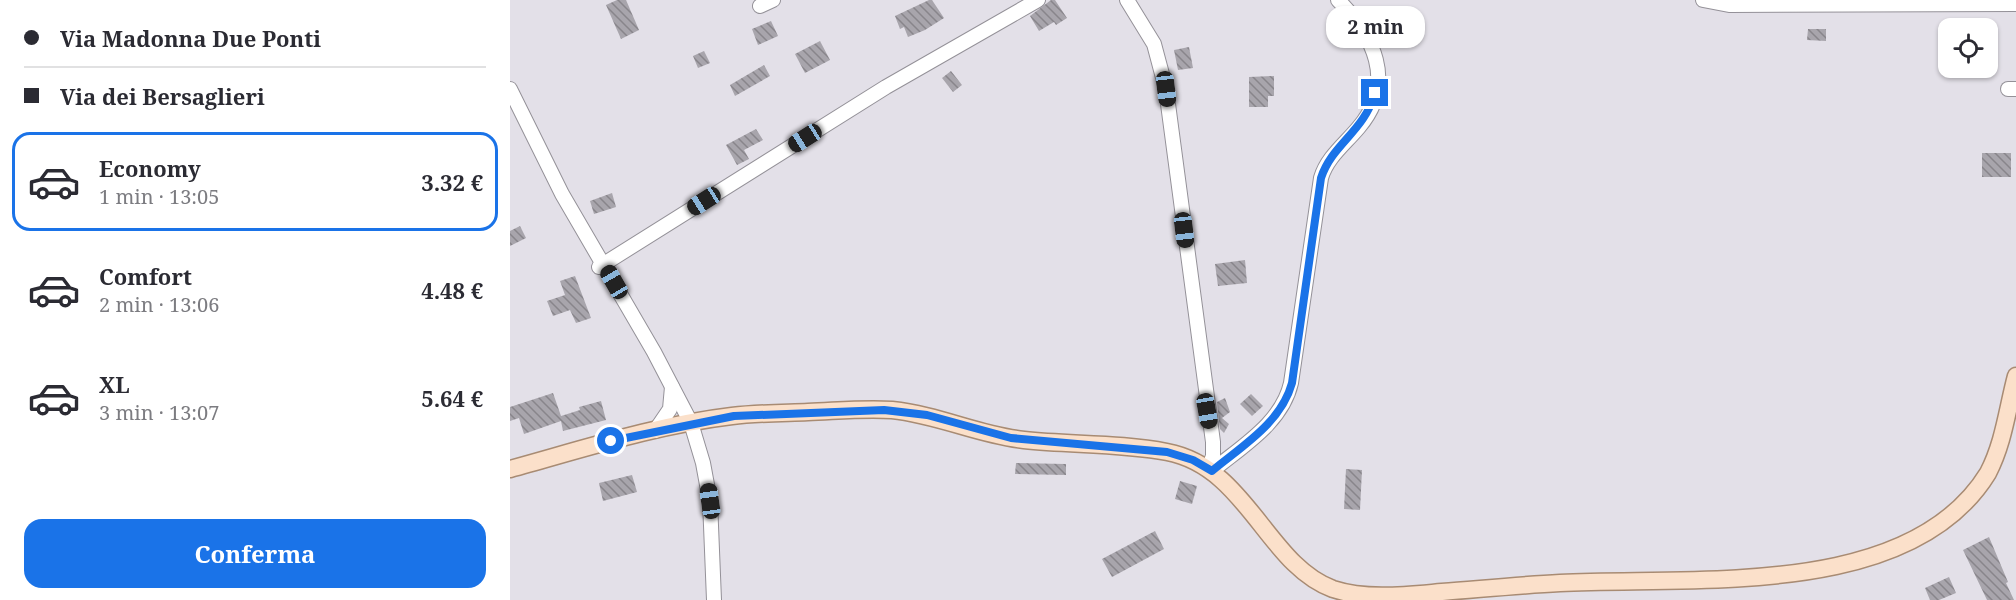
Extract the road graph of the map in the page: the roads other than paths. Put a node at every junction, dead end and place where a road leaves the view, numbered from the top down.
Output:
1 (1038, 0) edge
2 (1127, 0) edge
3 (1338, 0) edge
4 (1703, 0) edge
5 (2016, 4) edge
6 (510, 89) edge
7 (601, 266) junction
8 (2016, 376) edge
9 (672, 385) junction
10 (691, 423) junction
11 (655, 430) junction
12 (510, 469) edge
13 (1210, 470) junction
14 (1330, 594) edge
15 (1363, 598) edge
16 (714, 600) edge

1 - 7 street
2 - 13 street
3 - 13 street
4 - 5 street
6 - 7 street
7 - 9 street
8 - 15 main road
9 - 10 street
9 - 11 street
10 - 11 main road
10 - 13 main road
10 - 16 street
11 - 12 main road
13 - 14 main road
14 - 15 main road

